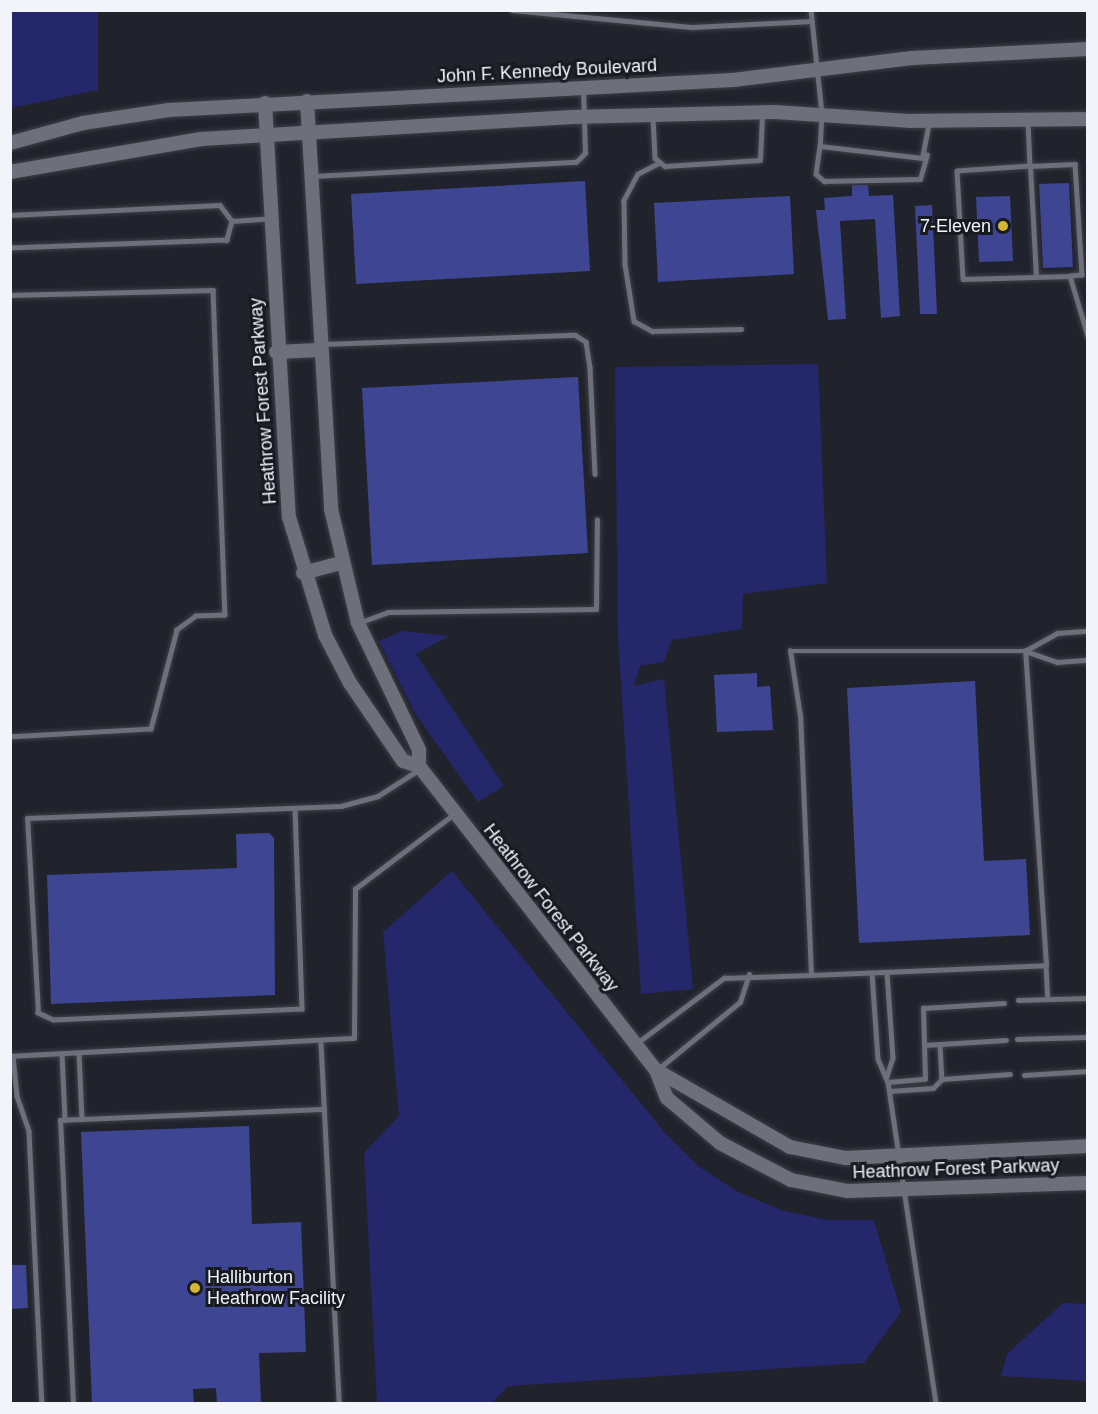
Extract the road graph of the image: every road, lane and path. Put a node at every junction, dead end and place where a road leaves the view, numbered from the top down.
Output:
1 (512, 10) edge
2 (811, 10) edge
3 (812, 21) junction
4 (1088, 49) edge
5 (819, 73) junction
6 (583, 87) junction
7 (307, 101) junction
8 (265, 103) junction
9 (762, 112) junction
10 (822, 113) junction
11 (652, 115) junction
12 (584, 117) junction
13 (1088, 119) edge
14 (1028, 120) junction
15 (928, 121) junction
16 (309, 134) junction
17 (267, 136) junction
18 (10, 143) edge
19 (820, 146) junction
20 (927, 155) junction
21 (658, 164) junction
22 (1030, 166) junction
23 (10, 172) edge
24 (312, 176) junction
25 (10, 215) edge
26 (271, 218) junction
27 (232, 221) junction
28 (10, 248) edge
29 (1070, 276) junction
30 (1036, 277) junction
31 (10, 295) edge
32 (741, 329) dead end
33 (1088, 336) edge
34 (319, 347) junction
35 (276, 352) junction
36 (595, 474) dead end
37 (597, 520) dead end
38 (341, 563) junction
39 (303, 573) junction
40 (358, 622) junction
41 (1088, 631) edge
42 (1025, 651) junction
43 (1088, 660) edge
44 (10, 737) edge
45 (419, 768) junction
46 (295, 808) junction
47 (455, 813) junction
48 (1046, 964) junction
49 (887, 972) junction
50 (872, 973) junction
51 (749, 974) junction
52 (811, 975) junction
53 (1088, 998) edge
54 (1048, 999) junction
55 (1018, 1000) dead end
56 (1004, 1003) dead end
57 (1088, 1037) edge
58 (1017, 1039) dead end
59 (1006, 1040) dead end
60 (321, 1043) junction
61 (940, 1044) junction
62 (634, 1045) junction
63 (924, 1045) junction
64 (79, 1053) junction
65 (62, 1054) junction
66 (11, 1056) edge
67 (656, 1070) junction
68 (1088, 1071) edge
69 (1010, 1074) dead end
70 (1024, 1075) dead end
71 (888, 1079) junction
72 (942, 1079) junction
73 (890, 1091) junction
74 (14, 1096) edge
75 (324, 1108) junction
76 (82, 1119) junction
77 (65, 1120) junction
78 (1088, 1146) edge
79 (900, 1157) junction
80 (1088, 1183) edge
81 (902, 1190) junction
82 (42, 1404) edge
83 (73, 1404) edge
84 (339, 1404) edge
85 (936, 1404) edge

1 - 3 lane
2 - 3 lane
3 - 5 lane
4 - 5 street, John F. Kennedy Boulevard
5 - 6 street, John F. Kennedy Boulevard
5 - 10 lane
6 - 7 street, John F. Kennedy Boulevard
6 - 12 lane
7 - 8 street, John F. Kennedy Boulevard
7 - 16 street, Heathrow Forest Parkway
8 - 17 street, Heathrow Forest Parkway
8 - 18 street, John F. Kennedy Boulevard
9 - 10 street
9 - 11 street
9 - 21 lane
10 - 15 street
10 - 19 lane
11 - 12 street
11 - 21 lane
12 - 16 street
12 - 24 lane
13 - 14 street
14 - 15 street
14 - 22 lane
15 - 20 lane
16 - 17 street
16 - 24 street, Heathrow Forest Parkway
17 - 23 street
17 - 26 street, Heathrow Forest Parkway
19 - 20 lane
19 - 20 lane
21 - 32 lane
22 - 29 lane
22 - 30 lane
22 - 30 lane
24 - 34 street, Heathrow Forest Parkway
25 - 27 lane
26 - 27 lane
26 - 35 street, Heathrow Forest Parkway
27 - 28 lane
29 - 30 lane
29 - 33 lane
31 - 44 lane
34 - 35 street
34 - 36 lane
34 - 38 street, Heathrow Forest Parkway
35 - 39 street, Heathrow Forest Parkway
37 - 40 lane
38 - 39 street
38 - 40 street, Heathrow Forest Parkway
39 - 45 street, Heathrow Forest Parkway
40 - 45 street, Heathrow Forest Parkway
41 - 42 lane
42 - 43 lane
42 - 48 lane
42 - 52 lane
45 - 46 lane
45 - 47 street, Heathrow Forest Parkway
46 - 46 lane
47 - 60 lane
47 - 62 street, Heathrow Forest Parkway
48 - 49 lane
48 - 54 lane
49 - 50 lane
49 - 71 lane
50 - 52 lane
50 - 71 lane
51 - 52 lane
51 - 62 lane
51 - 67 lane
53 - 54 lane
54 - 55 lane
56 - 63 lane
57 - 58 lane
59 - 61 lane
60 - 64 lane
60 - 75 lane
61 - 63 lane
61 - 72 lane
62 - 67 street, Heathrow Forest Parkway
63 - 71 lane
64 - 65 lane
64 - 76 lane
65 - 66 lane
65 - 77 lane
66 - 74 lane
67 - 79 street, Heathrow Forest Parkway
67 - 81 street, Heathrow Forest Parkway
68 - 70 lane
69 - 72 lane
71 - 73 lane
72 - 73 lane
73 - 79 lane
74 - 82 lane
75 - 76 lane
75 - 84 lane
76 - 77 lane
77 - 83 lane
78 - 79 street, Heathrow Forest Parkway
79 - 81 lane
80 - 81 street, Heathrow Forest Parkway
81 - 85 lane

